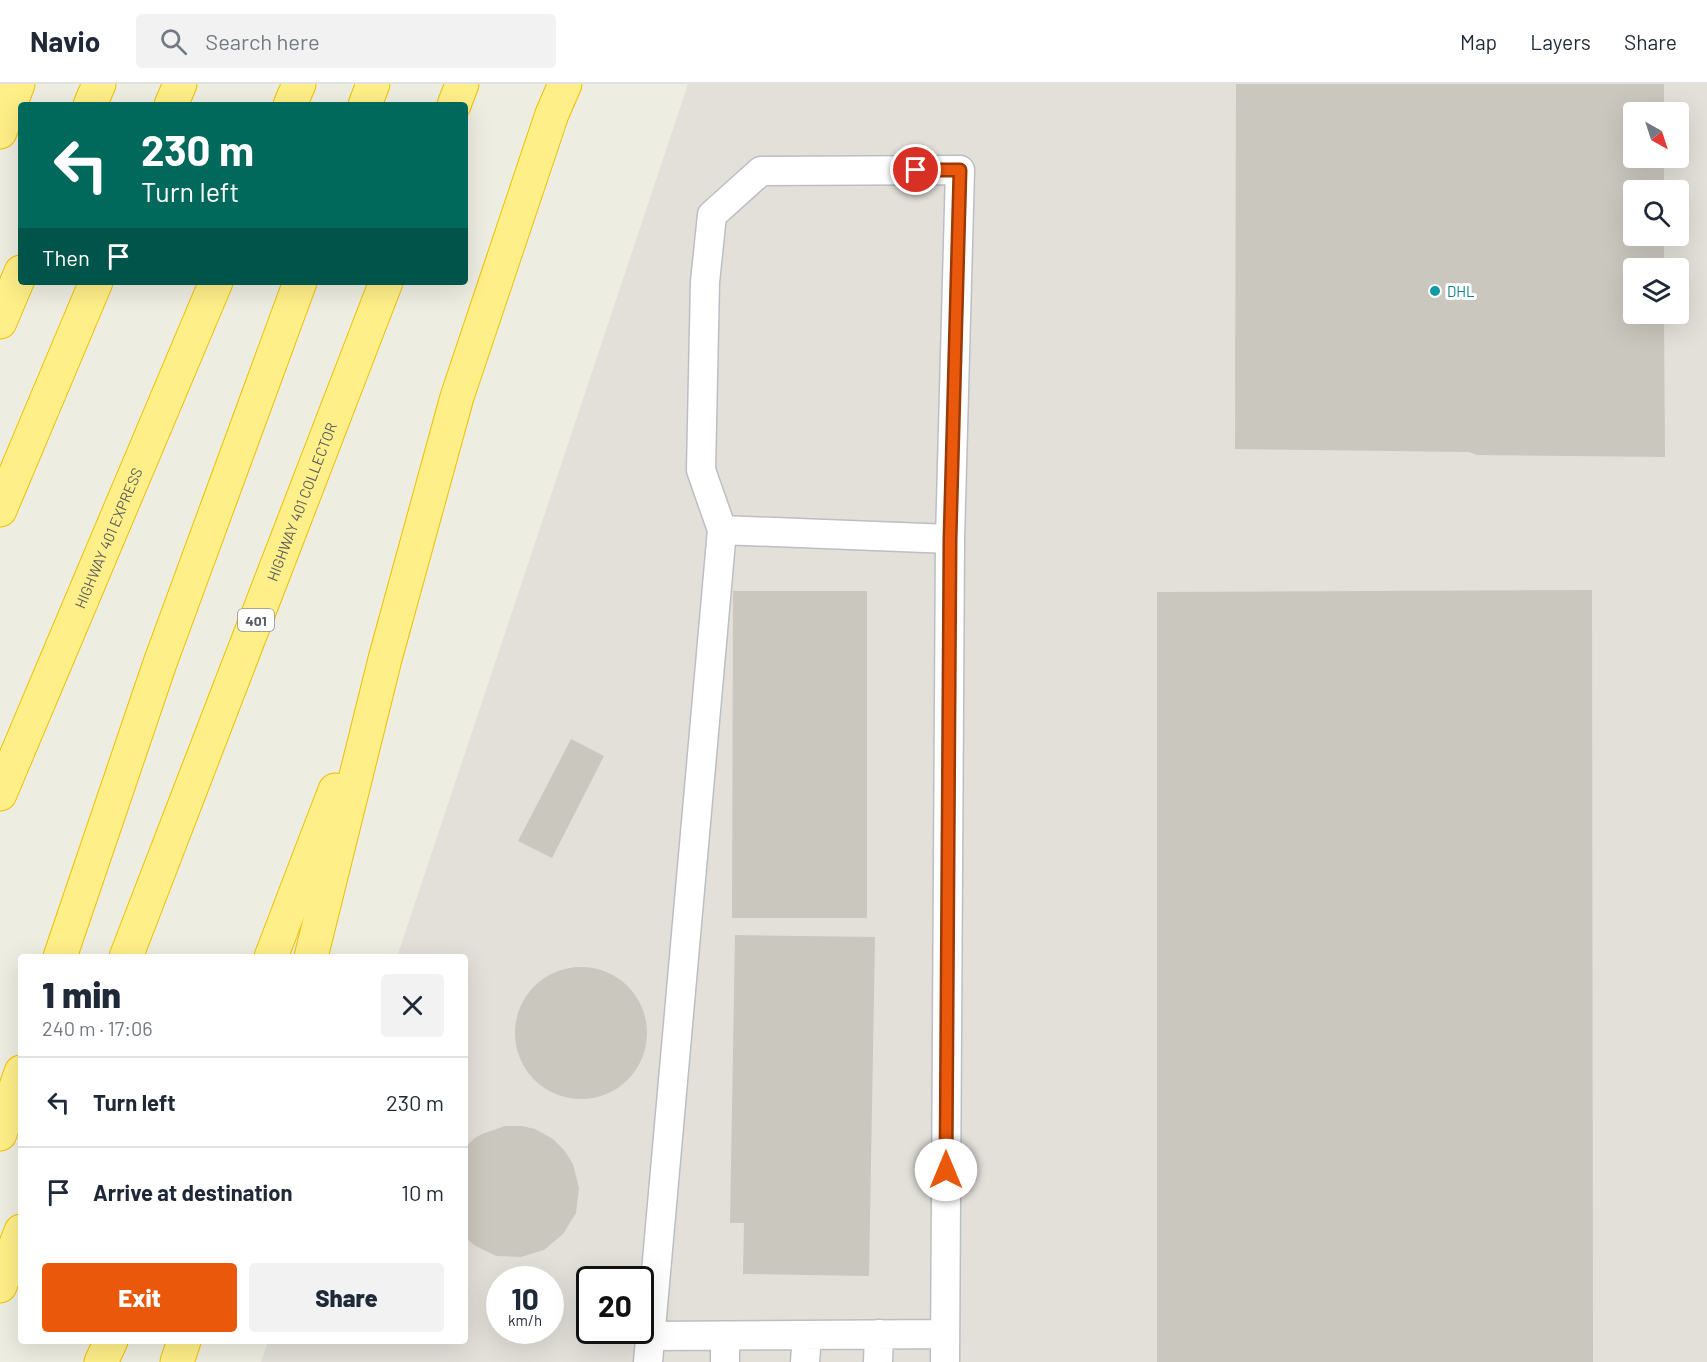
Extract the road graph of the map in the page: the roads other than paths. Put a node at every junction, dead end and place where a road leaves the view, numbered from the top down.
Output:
1 (18, 84) edge
2 (99, 84) edge
3 (180, 84) edge
4 (299, 84) edge
5 (373, 84) edge
6 (462, 84) edge
7 (565, 84) edge
8 (91, 102) edge
9 (172, 102) edge
10 (291, 102) edge
11 (366, 102) edge
12 (455, 102) edge
13 (0, 132) edge
14 (18, 279) edge
15 (95, 285) edge
16 (215, 285) edge
17 (299, 285) edge
18 (385, 285) edge
19 (0, 322) edge
20 (0, 510) edge
21 (722, 530) junction
22 (950, 539) junction
23 (385, 659) junction
24 (0, 794) edge
25 (61, 954) edge
26 (127, 954) edge
27 (272, 954) edge
28 (312, 954) edge
29 (18, 1081) edge
30 (0, 1134) edge
31 (18, 1239) edge
32 (0, 1286) edge
33 (110, 1344) edge
34 (183, 1344) edge
35 (806, 1348) edge
36 (879, 1348) edge
37 (945, 1348) edge
38 (649, 1349) edge
39 (725, 1349) edge
40 (101, 1362) edge
41 (177, 1362) edge

1 - 13 highway
2 - 8 highway
3 - 9 highway
4 - 10 highway
5 - 11 highway
6 - 12 highway
7 - 23 highway
14 - 19 highway
15 - 20 highway
16 - 24 highway, HIGHWAY 401 EXPRESS
17 - 25 highway
18 - 26 highway, HIGHWAY 401 COLLECTOR / 401
21 - 22 lane
21 - 22 lane
21 - 38 lane
22 - 37 lane
23 - 27 highway
23 - 28 highway
29 - 30 highway
31 - 32 highway
33 - 40 highway
34 - 41 highway
35 - 36 lane
35 - 39 lane
36 - 37 lane
38 - 39 lane

